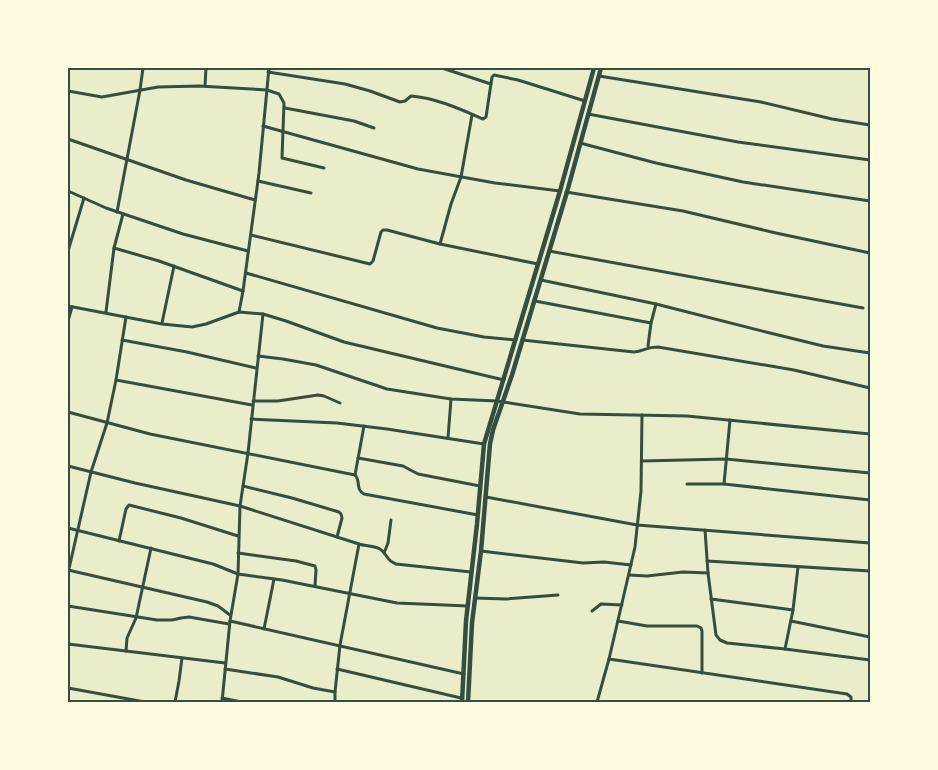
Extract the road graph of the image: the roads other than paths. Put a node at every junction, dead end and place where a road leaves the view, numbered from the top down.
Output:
1 (143, 68) edge
2 (206, 68) edge
3 (442, 68) edge
4 (594, 68) edge
5 (601, 68) edge
6 (269, 70) edge
7 (599, 76) junction
8 (491, 84) junction
9 (205, 86) junction
10 (140, 90) junction
11 (267, 90) junction
12 (68, 91) edge
13 (585, 100) junction
14 (285, 108) junction
15 (472, 114) junction
16 (588, 114) junction
17 (870, 125) edge
18 (263, 126) junction
19 (374, 128) dead end
20 (283, 131) junction
21 (68, 139) edge
22 (580, 143) junction
23 (127, 159) junction
24 (870, 160) edge
25 (324, 168) dead end
26 (461, 177) junction
27 (258, 182) junction
28 (68, 191) edge
29 (560, 191) junction
30 (567, 192) junction
31 (311, 193) dead end
32 (84, 198) junction
33 (255, 200) junction
34 (870, 201) edge
35 (117, 212) junction
36 (123, 214) junction
37 (251, 235) junction
38 (440, 244) junction
39 (114, 248) junction
40 (68, 251) edge
41 (249, 251) junction
42 (549, 251) junction
43 (870, 253) edge
44 (539, 264) junction
45 (174, 266) junction
46 (246, 273) junction
47 (539, 280) junction
48 (243, 291) junction
49 (534, 300) junction
50 (656, 304) junction
51 (70, 306) edge
52 (863, 308) dead end
53 (239, 312) junction
54 (106, 313) junction
55 (263, 314) junction
56 (126, 317) junction
57 (68, 321) edge
58 (651, 323) junction
59 (162, 324) junction
60 (122, 339) junction
61 (519, 340) junction
62 (648, 347) junction
63 (870, 353) edge
64 (258, 356) junction
65 (256, 368) junction
66 (116, 380) junction
67 (504, 380) junction
68 (870, 388) edge
69 (451, 399) junction
70 (500, 402) junction
71 (252, 403) junction
72 (340, 403) dead end
73 (68, 412) edge
74 (642, 415) junction
75 (251, 419) junction
76 (730, 420) junction
77 (107, 423) junction
78 (364, 426) junction
79 (870, 434) edge
80 (448, 438) junction
81 (484, 444) junction
82 (248, 453) junction
83 (358, 458) junction
84 (726, 459) junction
85 (642, 461) junction
86 (68, 466) edge
87 (91, 472) junction
88 (870, 473) edge
89 (355, 476) junction
90 (687, 484) dead end
91 (724, 484) junction
92 (243, 486) junction
93 (480, 486) junction
94 (486, 497) junction
95 (870, 500) edge
96 (240, 507) junction
97 (478, 516) junction
98 (391, 520) dead end
99 (638, 525) junction
100 (68, 528) edge
101 (77, 530) junction
102 (705, 530) junction
103 (239, 537) junction
104 (337, 537) junction
105 (119, 541) junction
106 (870, 543) edge
107 (359, 544) junction
108 (151, 548) junction
109 (481, 551) junction
110 (238, 553) junction
111 (384, 553) junction
112 (707, 561) junction
113 (631, 566) junction
114 (798, 567) junction
115 (870, 571) edge
116 (68, 572) edge
117 (472, 572) junction
118 (708, 573) junction
119 (238, 574) junction
120 (629, 575) junction
121 (274, 579) junction
122 (142, 586) junction
123 (315, 586) junction
124 (350, 593) junction
125 (558, 595) dead end
126 (475, 598) junction
127 (711, 599) junction
128 (622, 605) junction
129 (68, 606) edge
130 (468, 606) junction
131 (793, 610) junction
132 (592, 611) dead end
133 (231, 615) junction
134 (136, 618) junction
135 (618, 621) junction
136 (791, 621) junction
137 (230, 622) junction
138 (264, 628) junction
139 (870, 637) edge
140 (68, 644) edge
141 (340, 645) junction
142 (785, 649) junction
143 (126, 651) junction
144 (182, 658) junction
145 (609, 659) junction
146 (870, 660) edge
147 (225, 663) junction
148 (225, 669) junction
149 (337, 669) junction
150 (702, 673) junction
151 (464, 674) junction
152 (68, 688) edge
153 (336, 692) junction
154 (222, 700) edge
155 (464, 701) edge
156 (145, 702) edge
157 (175, 702) edge
158 (241, 702) edge
159 (335, 702) edge
160 (597, 702) edge
161 (851, 702) edge

1 - 10 street
2 - 9 street
3 - 8 street
4 - 13 main road
5 - 7 main road
6 - 11 street
6 - 15 street
7 - 16 main road
7 - 17 street
8 - 13 street
8 - 15 street
9 - 10 street
9 - 11 street
10 - 12 street
10 - 23 street
11 - 14 street
11 - 18 street
13 - 29 main road
14 - 19 street
14 - 20 street
15 - 26 street
16 - 22 main road
16 - 24 street
18 - 20 street
18 - 27 street
20 - 25 street
20 - 26 street
21 - 23 street
22 - 30 main road
22 - 34 street
23 - 33 street
23 - 35 street
26 - 29 street
26 - 38 street
27 - 31 street
27 - 33 street
28 - 32 street
29 - 30 street
29 - 44 main road
30 - 42 main road
30 - 43 street
32 - 35 street
32 - 40 street
33 - 37 street
35 - 36 street
36 - 39 street
36 - 41 street
37 - 38 street
37 - 41 street
38 - 44 street
39 - 45 street
39 - 54 street
41 - 46 street
42 - 47 main road
42 - 52 street
44 - 61 main road
45 - 48 street
45 - 59 street
46 - 48 street
46 - 61 street
47 - 49 main road
47 - 50 street
48 - 53 street
49 - 58 street
49 - 61 main road
50 - 58 street
50 - 63 street
51 - 54 street
51 - 57 street
53 - 55 street
53 - 59 street
54 - 56 street
55 - 64 street
55 - 67 street
56 - 59 street
56 - 60 street
58 - 62 street
60 - 65 street
60 - 66 street
61 - 62 street
61 - 67 main road
61 - 70 main road
62 - 68 street
64 - 65 street
64 - 69 street
65 - 71 street
66 - 71 street
66 - 77 street
67 - 70 main road
69 - 70 street
69 - 80 street
70 - 74 street
70 - 81 main road
70 - 94 main road
71 - 72 street
71 - 75 street
73 - 77 street
74 - 76 street
74 - 85 street
75 - 78 street
75 - 82 street
76 - 79 street
76 - 84 street
77 - 82 street
77 - 87 street
78 - 80 street
78 - 83 street
80 - 81 street
81 - 93 main road
82 - 89 street
82 - 92 street
83 - 89 street
83 - 93 street
84 - 85 street
84 - 88 street
84 - 91 street
85 - 99 street
86 - 87 street
87 - 96 street
87 - 101 street
89 - 97 street
90 - 91 street
91 - 95 street
92 - 96 street
92 - 104 street
93 - 97 main road
94 - 99 street
94 - 109 main road
96 - 103 street
96 - 104 street
97 - 117 main road
98 - 111 street
99 - 102 street
99 - 113 street
100 - 101 street
101 - 105 street
101 - 116 street
102 - 106 street
102 - 112 street
103 - 105 street
103 - 110 street
104 - 107 street
105 - 108 street
107 - 111 street
107 - 124 street
108 - 119 street
108 - 122 street
109 - 113 street
109 - 126 main road
110 - 119 street
110 - 123 street
111 - 117 street
112 - 114 street
112 - 118 street
113 - 120 street
114 - 115 street
114 - 131 street
116 - 122 street
117 - 130 main road
118 - 120 street
118 - 127 street
119 - 121 street
119 - 133 street
120 - 128 street
121 - 123 street
121 - 138 street
122 - 133 street
122 - 134 street
123 - 124 street
124 - 130 street
124 - 141 street
125 - 126 street
126 - 155 main road
127 - 131 street
127 - 142 street
128 - 132 street
128 - 135 street
129 - 134 street
130 - 151 main road
131 - 136 street
133 - 137 street
134 - 137 street
134 - 143 street
135 - 145 street
135 - 150 street
136 - 139 street
136 - 142 street
137 - 138 street
137 - 147 street
138 - 141 street
140 - 143 street
141 - 149 street
141 - 151 street
142 - 146 street
143 - 144 street
144 - 147 street
144 - 157 street
145 - 150 street
145 - 160 street
147 - 148 street
148 - 153 street
148 - 154 street
149 - 153 street
149 - 155 street
150 - 161 street
151 - 155 main road
152 - 156 street
153 - 159 street
154 - 158 street

